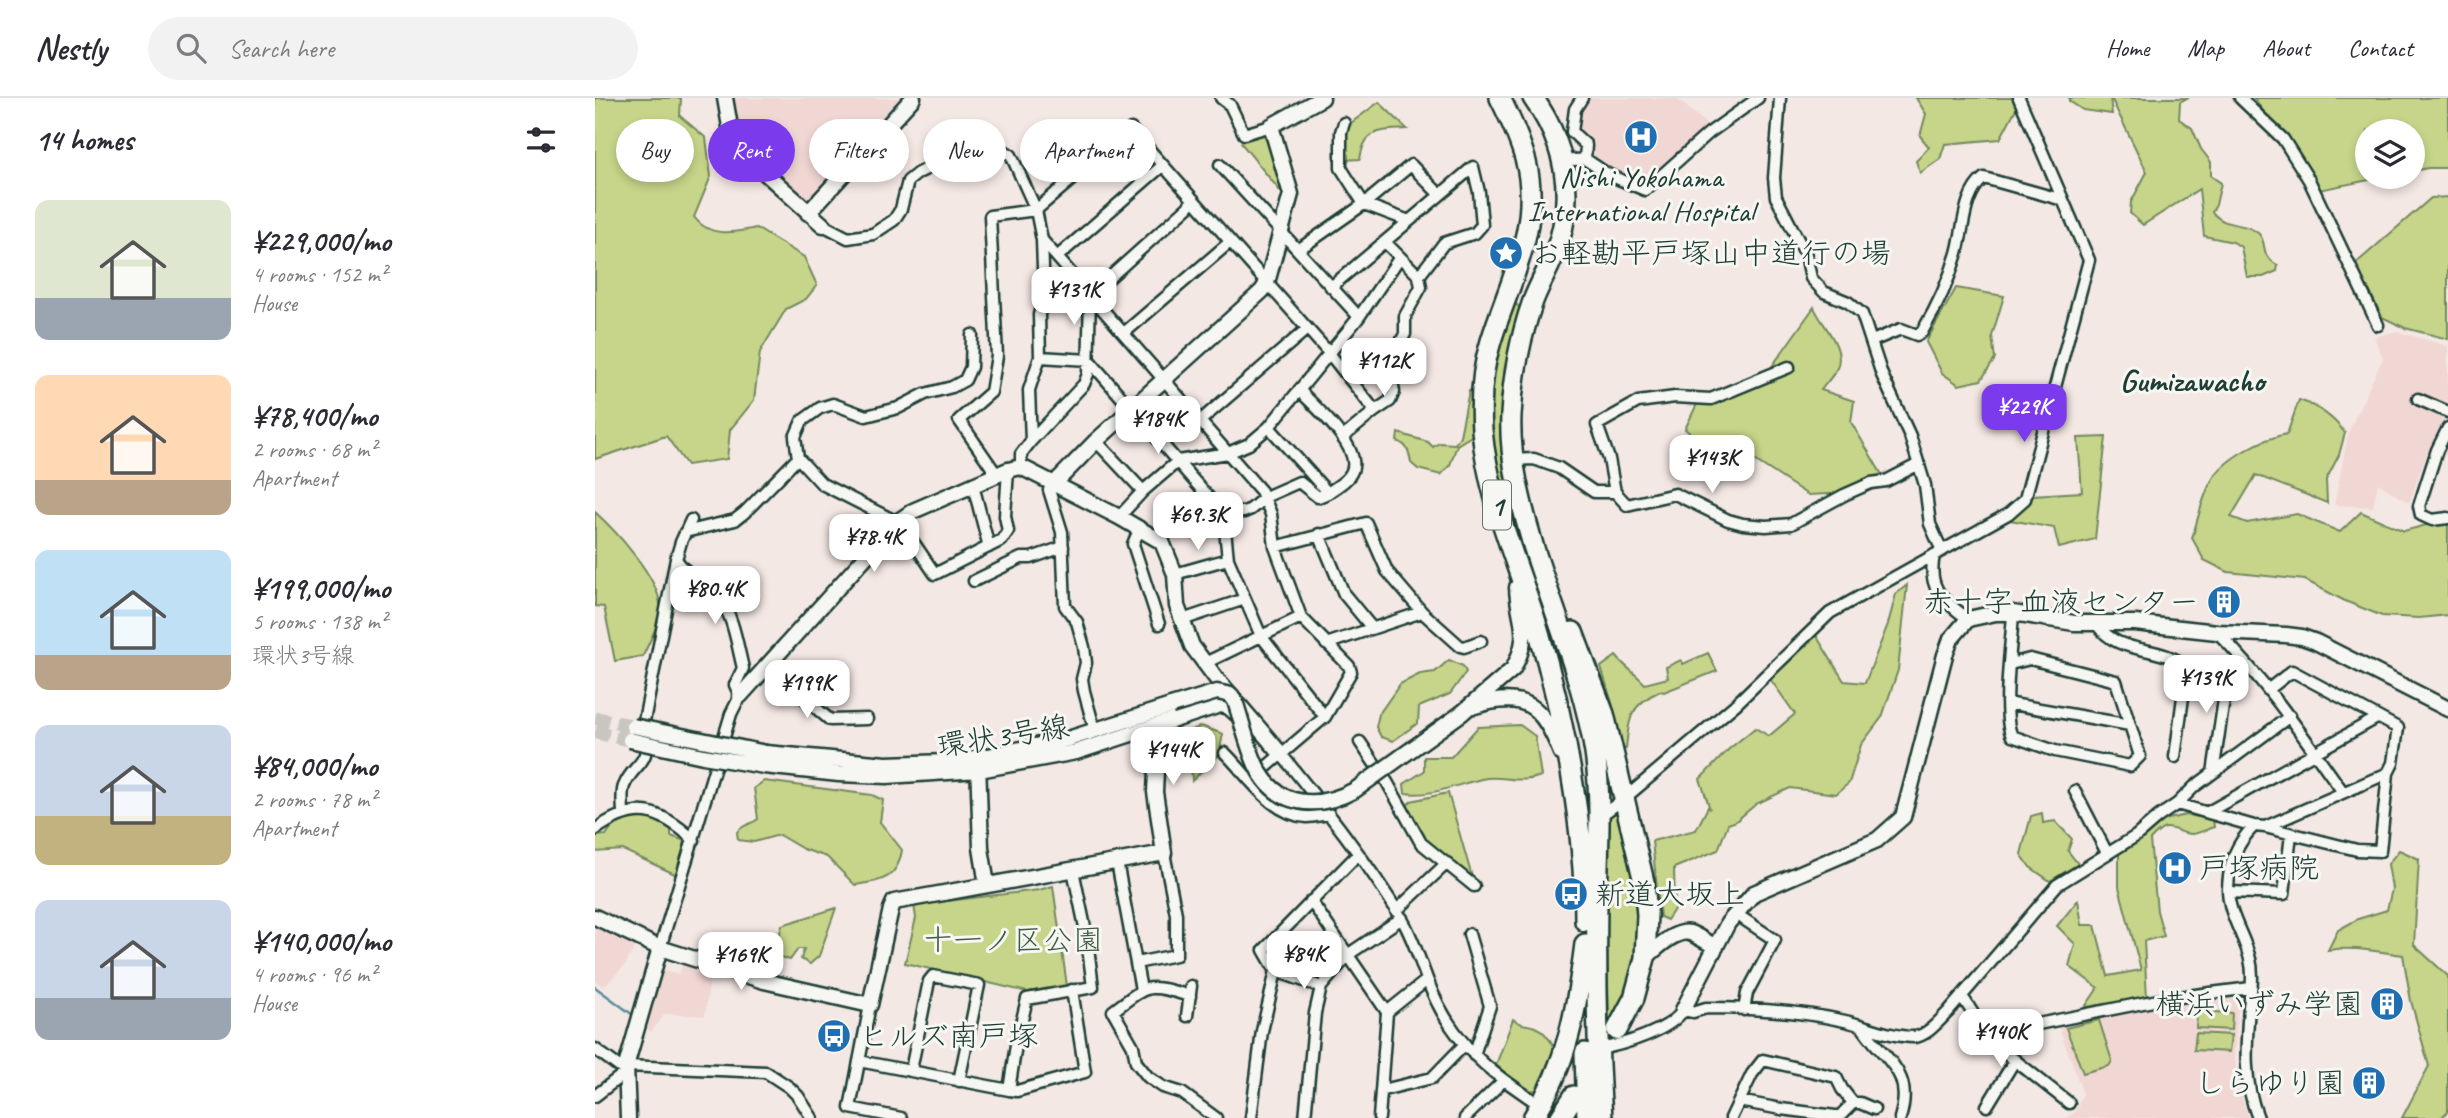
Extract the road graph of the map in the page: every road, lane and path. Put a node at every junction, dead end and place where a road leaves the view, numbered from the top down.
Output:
1 (725, 98) edge
2 (913, 98) edge
3 (1221, 98) edge
4 (1322, 98) edge
5 (1500, 98) edge
6 (1533, 98) edge
7 (1582, 98) edge
8 (1756, 98) edge
9 (1780, 98) edge
10 (2019, 98) edge
11 (2240, 98) edge
12 (1344, 123) dead end
13 (1271, 126) junction
14 (1585, 159) junction
15 (1564, 161) junction
16 (1220, 165) dead end
17 (1162, 166) junction
18 (1440, 195) junction
19 (2063, 200) junction
20 (1193, 201) junction
21 (1364, 204) junction
22 (1036, 211) junction
23 (808, 213) junction
24 (1409, 221) junction
25 (823, 225) joint
26 (1280, 231) junction
27 (1042, 240) junction
28 (1230, 242) junction
29 (1385, 242) junction
30 (1298, 250) junction
31 (1057, 257) junction
32 (1400, 257) junction
33 (1419, 276) junction
34 (1267, 283) junction
35 (1331, 287) junction
36 (1510, 292) junction
37 (1090, 295) junction
38 (1534, 300) junction
39 (1359, 317) junction
40 (2378, 325) dead end
41 (1307, 329) junction
42 (1124, 333) junction
43 (972, 335) dead end
44 (1871, 341) junction
45 (1329, 353) junction
46 (1040, 357) junction
47 (1089, 360) junction
48 (1789, 367) dead end
49 (1164, 378) junction
50 (1299, 390) junction
51 (2418, 399) dead end
52 (1132, 408) junction
53 (1375, 411) junction
54 (2448, 412) edge
55 (1200, 421) junction
56 (1269, 427) junction
57 (2448, 428) edge
58 (1343, 437) junction
59 (1031, 441) junction
60 (1096, 441) junction
61 (1228, 453) junction
62 (798, 458) junction
63 (1513, 460) junction
64 (1178, 461) junction
65 (1919, 464) junction
66 (1008, 470) junction
67 (1053, 484) junction
68 (973, 485) junction
69 (1143, 491) junction
70 (1615, 492) junction
71 (1328, 493) junction
72 (1265, 497) junction
73 (1220, 512) junction
74 (1119, 517) junction
75 (2448, 518) edge
76 (691, 520) dead end
77 (898, 522) junction
78 (1140, 528) junction
79 (685, 532) junction
80 (1319, 534) junction
81 (1154, 536) junction
82 (989, 547) junction
83 (1063, 547) junction
84 (1275, 547) junction
85 (1534, 548) junction
86 (1938, 553) junction
87 (676, 559) junction
88 (1228, 559) junction
89 (1517, 568) junction
90 (1175, 574) junction
91 (974, 582) dead end
92 (1245, 599) junction
93 (1422, 612) junction
94 (2013, 613) junction
95 (1301, 617) junction
96 (1968, 619) junction
97 (1182, 620) junction
98 (2096, 623) junction
99 (1159, 624) dead end
100 (1372, 628) junction
101 (2217, 632) junction
102 (1261, 636) junction
103 (1481, 641) dead end
104 (1326, 644) junction
105 (1205, 663) junction
106 (2010, 664) junction
107 (767, 666) junction
108 (2235, 675) dead end
109 (2269, 689) junction
110 (740, 696) junction
111 (2007, 703) junction
112 (2448, 709) edge
113 (1467, 710) junction
114 (1172, 714) junction
115 (2290, 716) junction
116 (1325, 718) junction
117 (2377, 718) junction
118 (867, 719) dead end
119 (2130, 725) junction
120 (1153, 728) junction
121 (1095, 731) junction
122 (632, 733) tunnel mouth
123 (1360, 742) dead end
124 (1225, 753) dead end
125 (1281, 754) junction
126 (2315, 754) junction
127 (2175, 757) dead end
128 (978, 764) junction
129 (2213, 773) junction
130 (2388, 773) junction
131 (1570, 774) junction
132 (1251, 780) junction
133 (2075, 791) dead end
134 (2343, 792) junction
135 (1625, 798) junction
136 (2177, 804) junction
137 (2207, 812) junction
138 (623, 814) junction
139 (1329, 814) junction
140 (1599, 817) junction
141 (2259, 826) junction
142 (595, 830) edge
143 (2291, 834) junction
144 (694, 840) junction
145 (1164, 853) junction
146 (1358, 853) junction
147 (2107, 853) junction
148 (1117, 863) junction
149 (1447, 863) junction
150 (1073, 870) junction
151 (987, 885) junction
152 (1474, 886) dead end
153 (2229, 892) junction
154 (1311, 901) junction
155 (1736, 914) junction
156 (1399, 915) junction
157 (595, 917) edge
158 (1469, 934) dead end
159 (1585, 944) junction
160 (1716, 947) junction
161 (660, 948) junction
162 (1349, 954) junction
163 (1645, 958) junction
164 (1136, 963) junction
165 (1276, 971) junction
166 (1427, 980) junction
167 (1321, 987) junction
168 (2251, 988) junction
169 (1072, 990) junction
170 (1141, 990) junction
171 (1962, 996) junction
172 (870, 1005) junction
173 (1683, 1010) junction
174 (1744, 1010) junction
175 (1387, 1012) junction
176 (1187, 1016) dead end
177 (1861, 1026) junction
178 (2028, 1026) junction
179 (1616, 1030) dead end
180 (1465, 1044) junction
181 (595, 1049) edge
182 (1597, 1049) junction
183 (1474, 1055) junction
184 (859, 1060) junction
185 (2015, 1060) junction
186 (626, 1069) junction
187 (911, 1070) junction
188 (1504, 1080) junction
189 (959, 1081) junction
190 (1009, 1090) junction
191 (1383, 1090) junction
192 (595, 1096) edge
193 (1574, 1096) dead end
194 (1739, 1101) junction
195 (2069, 1102) dead end
196 (1853, 1103) junction
197 (1987, 1106) dead end
198 (1874, 1110) dead end
199 (1537, 1112) edge
200 (628, 1118) edge
201 (812, 1118) edge
202 (901, 1118) edge
203 (1216, 1118) edge
204 (1251, 1118) edge
205 (1305, 1118) edge
206 (1380, 1118) edge
207 (1465, 1118) edge
208 (1560, 1118) edge
209 (1587, 1118) edge
210 (1602, 1118) edge
211 (1731, 1118) edge
212 (1899, 1118) edge
213 (2258, 1118) edge

1 - 23 street
2 - 23 street
3 - 13 street
4 - 13 street
5 - 36 highway, 1
6 - 15 highway, 1
7 - 14 street
8 - 14 street
9 - 44 street
10 - 19 street
11 - 40 street
12 - 21 street
13 - 26 street
14 - 15 street
15 - 38 highway, 1
16 - 26 street
17 - 20 street
17 - 22 street
17 - 31 street
18 - 21 street
18 - 24 street
18 - 33 street
19 - 44 street
19 - 86 street
20 - 28 street
20 - 37 street
21 - 24 street
21 - 30 street
22 - 25 street
22 - 27 street
22 - 66 street
23 - 25 street
24 - 29 street
26 - 30 street
26 - 34 street
27 - 31 street
27 - 46 street
28 - 34 street
28 - 42 street
29 - 32 street
29 - 35 street
30 - 35 street
31 - 37 street
32 - 33 street
32 - 39 street
33 - 53 street
34 - 41 street
34 - 49 street
35 - 39 street
36 - 38 highway
36 - 89 highway, 1
37 - 42 street
37 - 47 street
38 - 63 highway, 1
39 - 45 street
41 - 45 street
41 - 55 street
42 - 49 street
43 - 62 street
44 - 65 street
45 - 50 street
45 - 53 street
46 - 47 street
46 - 59 street
47 - 52 street
47 - 59 street
48 - 70 street
49 - 52 street
49 - 55 street
50 - 56 street
50 - 58 street
51 - 54 street
52 - 60 street
52 - 64 street
53 - 58 street
55 - 61 street
56 - 61 street
56 - 71 street
57 - 75 street
58 - 71 street
59 - 66 street
60 - 67 street
60 - 69 street
61 - 64 street
61 - 72 street
62 - 77 street
62 - 79 street
63 - 70 street
63 - 85 highway, 1
64 - 69 street
64 - 73 street
65 - 70 street
65 - 86 street
66 - 67 street
66 - 68 street
66 - 82 street
67 - 74 street
67 - 83 street
68 - 77 street
68 - 82 street
69 - 74 street
71 - 72 street
72 - 73 street
72 - 84 street
73 - 81 street
73 - 88 street
74 - 78 street
76 - 79 street
77 - 82 street
77 - 107 street
78 - 81 street
78 - 99 street
79 - 87 street
80 - 84 street
80 - 93 street
80 - 100 street
81 - 90 street
83 - 91 street
83 - 121 street
84 - 95 street
85 - 135 highway, 1
85 - 140 highway, 1
86 - 96 street
86 - 135 street
87 - 110 street
87 - 138 street
88 - 90 street
88 - 92 street
89 - 113 street
89 - 131 highway, 1
90 - 97 street
92 - 97 street
92 - 102 street
93 - 100 street
93 - 103 street
94 - 96 street
94 - 98 street
94 - 106 street
95 - 102 street
95 - 104 street
96 - 155 street
97 - 105 street
98 - 101 street
98 - 127 street
100 - 104 street
101 - 109 street
101 - 112 street
102 - 105 street
102 - 116 street
104 - 116 street
105 - 125 street
106 - 111 street
106 - 119 street
107 - 110 street
107 - 118 street
108 - 129 street
109 - 115 street
109 - 117 street
110 - 144 street
111 - 119 street
111 - 119 street
113 - 114 street, 環状3号線, bridge
113 - 131 street
114 - 120 street, 環状3号線
114 - 121 street, 環状3号線
115 - 126 street
115 - 129 street
116 - 125 street
117 - 126 street
117 - 130 street
120 - 128 street, 環状3号線
120 - 145 street
121 - 128 street, 環状3号線
122 - 128 street, 環状3号線, bridge
123 - 149 street
124 - 132 street
125 - 132 street
125 - 139 street
126 - 134 street
126 - 137 street
128 - 151 street
129 - 136 street
130 - 134 street
130 - 143 street
131 - 159 highway, 1
132 - 139 street
133 - 147 street
134 - 141 street
135 - 140 street
135 - 163 highway, 1
136 - 137 street
136 - 147 street
137 - 141 street
138 - 142 street
138 - 144 street
139 - 146 street
140 - 182 highway, 1
141 - 143 street
141 - 153 street
143 - 153 street
144 - 161 street
145 - 148 street
145 - 164 street
146 - 154 street
146 - 156 street
147 - 171 street
148 - 150 street
148 - 164 street
149 - 152 street
149 - 156 street
150 - 151 street
150 - 169 street
151 - 172 street
153 - 168 street
154 - 162 street
154 - 165 street
155 - 160 street
155 - 174 street
156 - 162 street
156 - 166 street
157 - 161 street
158 - 183 street
159 - 199 highway, 1
159 - 209 highway, 1
160 - 163 street
160 - 173 street
161 - 172 street
161 - 186 street
162 - 167 street
162 - 175 street
163 - 179 highway, 1
164 - 170 street
165 - 167 street
165 - 204 street
166 - 175 street
166 - 180 street
167 - 205 street
168 - 178 street
168 - 213 street
169 - 190 street
169 - 190 street
170 - 176 street
170 - 203 street
171 - 177 street
171 - 178 street
172 - 184 street
173 - 174 street
173 - 182 street
174 - 177 street
175 - 191 street
177 - 212 street
178 - 185 street
180 - 183 street
180 - 191 street
181 - 186 street
182 - 210 highway, 1
183 - 188 street
184 - 187 street
184 - 202 street
185 - 195 street
185 - 197 street
186 - 192 street
186 - 200 street
186 - 201 street
187 - 189 street
187 - 189 street
188 - 199 street
188 - 207 street
189 - 190 street
191 - 206 street
193 - 208 highway
194 - 196 street
194 - 196 street
194 - 211 street
196 - 198 street

